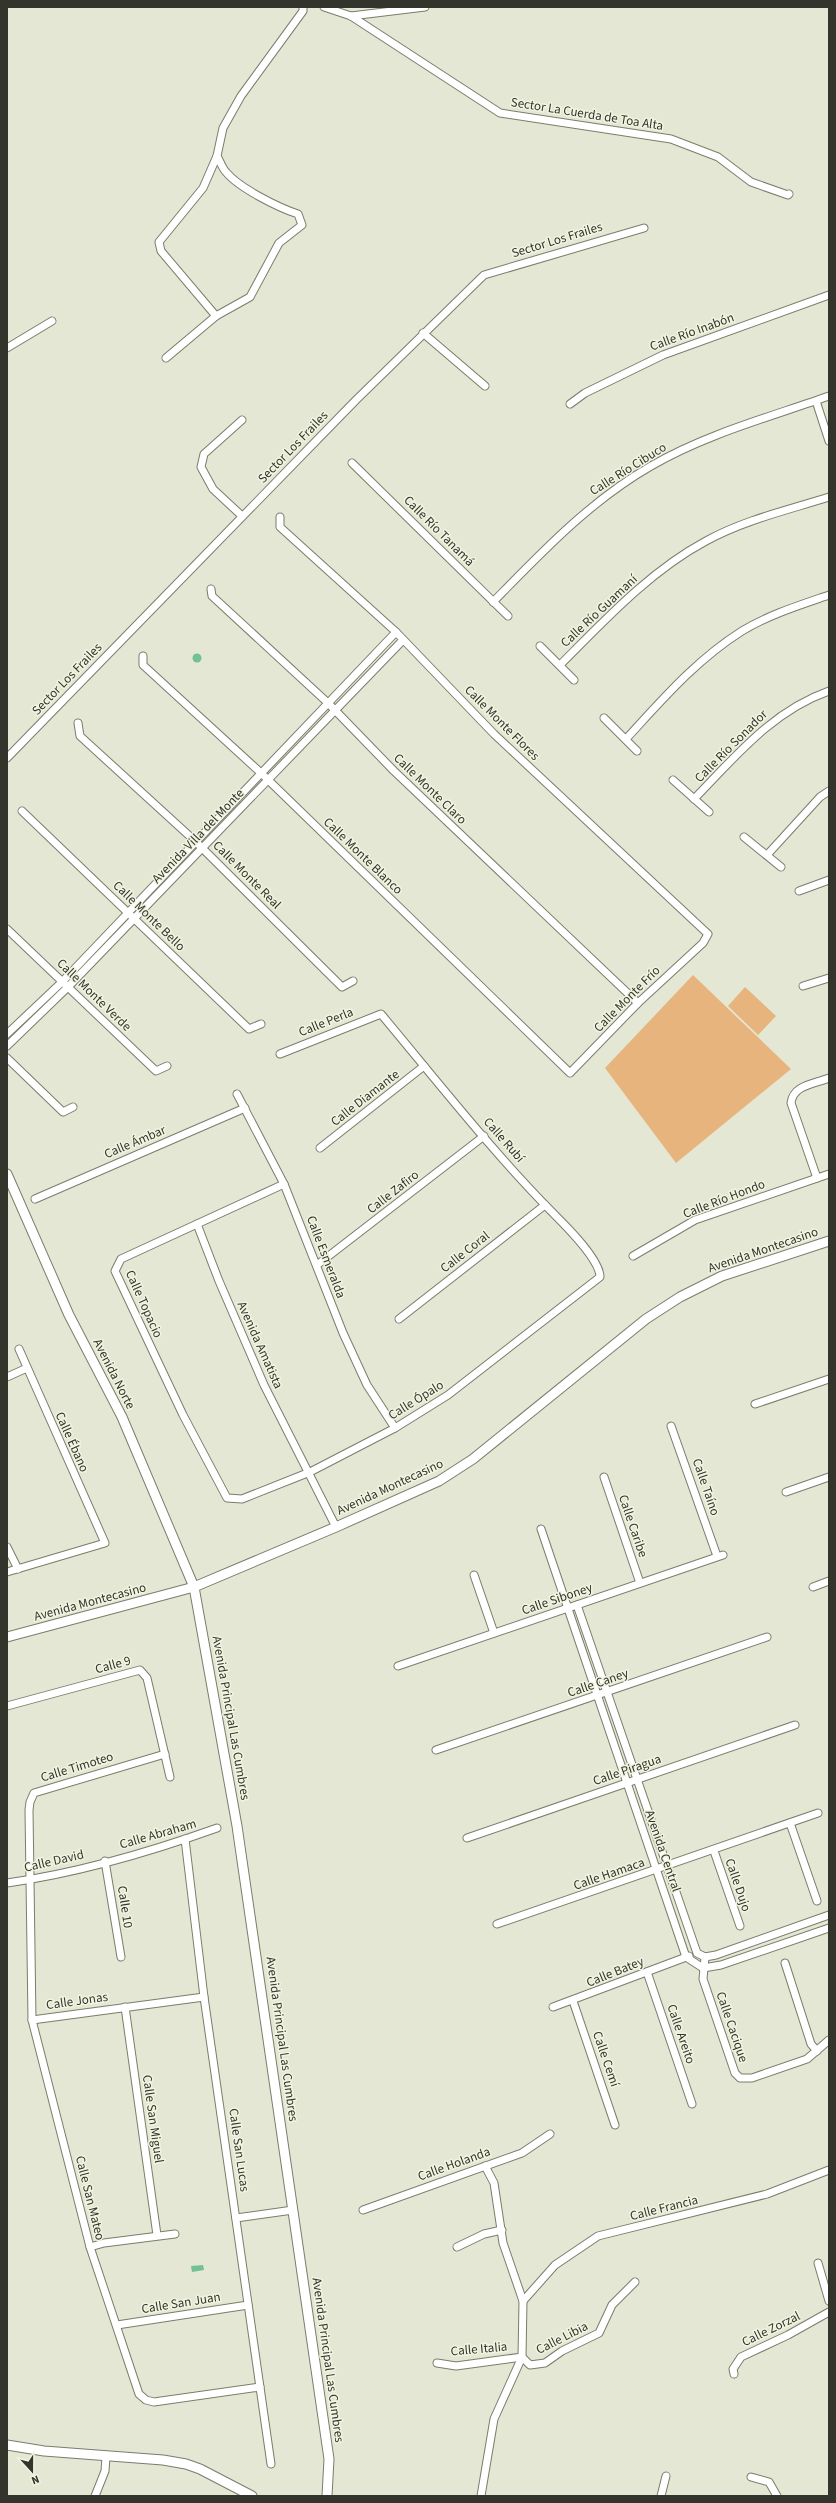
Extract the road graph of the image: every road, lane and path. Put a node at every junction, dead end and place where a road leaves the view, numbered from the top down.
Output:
1 (303, 7) edge
2 (324, 7) edge
3 (426, 7) edge
4 (351, 16) junction
5 (217, 156) junction
6 (789, 194) dead end
7 (644, 228) dead end
8 (829, 295) edge
9 (216, 316) junction
10 (52, 321) dead end
11 (423, 333) junction
12 (7, 348) edge
13 (166, 358) dead end
14 (485, 386) dead end
15 (829, 396) edge
16 (816, 401) junction
17 (570, 404) dead end
18 (242, 420) dead end
19 (829, 441) edge
20 (352, 463) dead end
21 (829, 497) edge
22 (242, 516) junction
23 (280, 517) dead end
24 (211, 589) dead end
25 (829, 595) edge
26 (493, 602) junction
27 (508, 616) dead end
28 (396, 632) junction
29 (403, 640) junction
30 (540, 646) dead end
31 (143, 656) dead end
32 (560, 664) junction
33 (574, 680) dead end
34 (829, 691) edge
35 (328, 703) junction
36 (336, 711) junction
37 (604, 718) dead end
38 (78, 723) dead end
39 (626, 739) junction
40 (637, 751) dead end
41 (7, 758) edge
42 (261, 773) junction
43 (268, 780) junction
44 (673, 780) dead end
45 (829, 791) edge
46 (694, 800) junction
47 (22, 812) dead end
48 (709, 812) dead end
49 (744, 838) dead end
50 (195, 841) junction
51 (203, 848) junction
52 (767, 855) junction
53 (782, 867) dead end
54 (829, 880) edge
55 (799, 891) dead end
56 (128, 913) junction
57 (134, 919) junction
58 (7, 929) edge
59 (703, 943) joint
60 (829, 978) edge
61 (353, 982) dead end
62 (65, 985) junction
63 (803, 986) dead end
64 (638, 1003) junction
65 (381, 1014) joint
66 (261, 1024) dead end
67 (7, 1034) edge
68 (7, 1046) edge
69 (280, 1054) dead end
70 (7, 1058) edge
71 (167, 1066) dead end
72 (424, 1066) junction
73 (570, 1073) joint
74 (829, 1078) edge
75 (237, 1094) dead end
76 (73, 1107) dead end
77 (245, 1108) junction
78 (484, 1136) junction
79 (320, 1148) dead end
80 (7, 1174) edge
81 (829, 1174) edge
82 (817, 1178) junction
83 (284, 1184) junction
84 (35, 1198) dead end
85 (545, 1205) junction
86 (197, 1224) junction
87 (829, 1241) edge
88 (633, 1256) dead end
89 (317, 1265) junction
90 (596, 1282) joint
91 (399, 1319) dead end
92 (19, 1349) dead end
93 (27, 1368) junction
94 (7, 1377) edge
95 (829, 1379) edge
96 (755, 1404) dead end
97 (671, 1426) dead end
98 (395, 1428) junction
99 (310, 1472) junction
100 (604, 1476) dead end
101 (829, 1477) edge
102 (786, 1492) dead end
103 (227, 1498) joint
104 (336, 1527) junction
105 (540, 1529) dead end
106 (7, 1547) edge
107 (720, 1556) joint
108 (18, 1569) junction
109 (7, 1572) edge
110 (474, 1575) dead end
111 (829, 1581) edge
112 (640, 1583) junction
113 (194, 1587) junction
114 (813, 1587) dead end
115 (576, 1605) junction
116 (568, 1609) junction
117 (494, 1634) junction
118 (7, 1637) edge
119 (767, 1637) dead end
120 (398, 1666) dead end
121 (606, 1693) junction
122 (597, 1696) junction
123 (7, 1706) edge
124 (795, 1725) dead end
125 (436, 1750) dead end
126 (165, 1754) junction
127 (170, 1777) dead end
128 (636, 1780) junction
129 (627, 1783) junction
130 (818, 1813) dead end
131 (790, 1824) junction
132 (217, 1828) dead end
133 (467, 1838) dead end
134 (185, 1839) junction
135 (714, 1850) junction
136 (105, 1861) junction
137 (666, 1867) junction
138 (656, 1870) junction
139 (31, 1880) junction
140 (7, 1883) edge
141 (817, 1901) dead end
142 (829, 1915) edge
143 (816, 1920) junction
144 (497, 1924) dead end
145 (740, 1926) dead end
146 (791, 1928) junction
147 (829, 1928) edge
148 (821, 1931) junction
149 (795, 1940) junction
150 (697, 1953) junction
151 (686, 1957) junction
152 (705, 1957) junction
153 (121, 1958) dead end
154 (785, 1963) dead end
155 (703, 1968) junction
156 (647, 1972) junction
157 (204, 1997) junction
158 (573, 2001) junction
159 (125, 2007) junction
160 (553, 2007) dead end
161 (32, 2020) junction
162 (829, 2040) edge
163 (817, 2051) junction
164 (692, 2104) dead end
165 (615, 2125) dead end
166 (550, 2134) dead end
167 (485, 2166) junction
168 (829, 2170) edge
169 (293, 2210) junction
170 (363, 2210) dead end
171 (236, 2218) junction
172 (502, 2230) junction
173 (175, 2234) dead end
174 (157, 2235) junction
175 (457, 2247) dead end
176 (90, 2248) junction
177 (818, 2263) dead end
178 (635, 2282) dead end
179 (523, 2301) junction
180 (829, 2301) edge
181 (248, 2305) junction
182 (829, 2312) edge
183 (117, 2325) junction
184 (522, 2357) junction
185 (437, 2363) dead end
186 (734, 2374) dead end
187 (260, 2387) junction
188 (7, 2445) edge
189 (106, 2457) junction
190 (270, 2464) dead end
191 (666, 2476) dead end
192 (751, 2478) dead end
193 (95, 2496) edge
194 (252, 2496) edge
195 (327, 2496) edge
196 (481, 2496) edge
197 (661, 2496) edge
198 (777, 2496) edge

1 - 5 street
2 - 4 street, Sector La Cuerda de Toa Alta
3 - 4 street
4 - 6 street, Sector La Cuerda de Toa Alta
5 - 9 street
5 - 9 street
7 - 11 street, Sector Los Frailes
8 - 17 street, Calle Río Inabón
9 - 13 street
10 - 12 street
11 - 14 street
11 - 22 street, Sector Los Frailes
15 - 16 street, Calle Río Cibuco
16 - 19 street
16 - 26 street, Calle Río Cibuco
18 - 22 street
20 - 26 street, Calle Río Tanamá
21 - 32 street, Calle Río Guamaní
22 - 41 street, Sector Los Frailes
23 - 28 street, Calle Monte Flores
24 - 35 street, Calle Monte Claro
25 - 39 street
26 - 27 street, Calle Río Tanamá
28 - 29 street, Calle Monte Flores
28 - 35 street, Avenida Villa del Monte
29 - 36 street, Avenida Villa del Monte
29 - 59 street, Calle Monte Flores
30 - 32 street
31 - 42 street, Calle Monte Blanco
32 - 33 street
34 - 46 street, Calle Río Sonador
35 - 36 street, Calle Monte Claro
35 - 42 street, Avenida Villa del Monte
36 - 43 street, Avenida Villa del Monte
36 - 64 street, Calle Monte Claro
37 - 39 street
38 - 50 street, Calle Monte Real
39 - 40 street
42 - 43 street, Calle Monte Blanco
42 - 50 street, Avenida Villa del Monte
43 - 51 street, Avenida Villa del Monte
43 - 73 street, Calle Monte Blanco
44 - 46 street, Calle Río Sonador
45 - 52 street
46 - 48 street, Calle Río Sonador
47 - 56 street, Calle Monte Bello
49 - 52 street
50 - 51 street, Calle Monte Real
50 - 56 street, Avenida Villa del Monte
51 - 57 street, Avenida Villa del Monte
51 - 61 street, Calle Monte Real
52 - 53 street
54 - 55 street
56 - 57 street, Calle Monte Bello
56 - 62 street, Avenida Villa del Monte
57 - 62 street, Avenida Villa del Monte
57 - 66 street, Calle Monte Bello
58 - 62 street, Calle Monte Verde
59 - 64 street, Calle Monte Frío
60 - 63 street
62 - 67 street, Avenida Villa del Monte
62 - 68 street, Avenida Villa del Monte
62 - 71 street, Calle Monte Verde
64 - 73 street, Calle Monte Frío
65 - 69 street, Calle Perla
65 - 72 street, Calle Rubí
70 - 76 street
72 - 78 street, Calle Rubí
72 - 79 street, Calle Diamante
74 - 82 street
75 - 77 street, Calle Esmeralda
77 - 83 street, Calle Esmeralda
77 - 84 street, Calle Ámbar
78 - 85 street, Calle Rubí
78 - 89 street, Calle Zafiro
80 - 113 street, Avenida Norte
81 - 82 street, Calle Río Hondo
82 - 88 street, Calle Río Hondo
83 - 86 street, Calle Topacio
83 - 89 street, Calle Esmeralda
85 - 90 street, Calle Rubí
85 - 91 street, Calle Coral
86 - 99 street, Avenida Amatista
86 - 103 street, Calle Topacio
87 - 104 street, Avenida Montecasino
89 - 98 street, Calle Esmeralda
90 - 98 street, Calle Ópalo
92 - 93 street, Calle Ébano
93 - 94 street
93 - 108 street, Calle Ébano
95 - 96 street
97 - 107 street, Calle Taíno
98 - 99 street, Calle Ópalo
99 - 103 street, Calle Ópalo
99 - 104 street, Avenida Amatista
100 - 112 street, Calle Caribe
101 - 102 street
104 - 113 street, Avenida Montecasino
105 - 116 street, Avenida Central
106 - 108 street
107 - 112 street, Calle Siboney
108 - 109 street
110 - 117 street
111 - 114 street
112 - 115 street, Calle Siboney
113 - 118 street, Avenida Montecasino
113 - 169 street, Avenida Principal Las Cumbres
115 - 116 street, Calle Siboney
115 - 121 street, Avenida Central
116 - 117 street, Calle Siboney
116 - 122 street, Avenida Central
117 - 120 street, Calle Siboney
119 - 121 street, Calle Caney
121 - 122 street, Calle Caney
121 - 128 street, Avenida Central
122 - 125 street, Calle Caney
122 - 129 street, Avenida Central
123 - 126 street, Calle 9
124 - 128 street, Calle Piragua
126 - 127 street
126 - 139 street, Calle Timoteo
128 - 129 street, Calle Piragua
128 - 137 street, Avenida Central
129 - 133 street, Calle Piragua
129 - 138 street, Avenida Central
130 - 131 street, Calle Hamaca
131 - 135 street, Calle Hamaca
131 - 141 street
132 - 134 street, Calle Abraham
134 - 136 street, Calle Abraham
134 - 157 street, Calle San Lucas
135 - 137 street, Calle Hamaca
135 - 145 street, Calle Dujo
136 - 139 street, Calle David
136 - 153 street, Calle 10
137 - 138 street, Calle Hamaca
137 - 150 street, Avenida Central
138 - 144 street, Calle Hamaca
138 - 151 street, Avenida Central
139 - 140 street, Calle David
139 - 161 street, Calle San Mateo
142 - 143 street
143 - 146 street
143 - 148 street
146 - 149 street
146 - 152 street
147 - 148 street
148 - 149 street
149 - 155 street
150 - 151 street, Calle Batey
150 - 152 street
151 - 155 street
151 - 156 street, Calle Batey
152 - 155 street, Calle Cacique
154 - 163 street
155 - 163 street, Calle Cacique
156 - 158 street, Calle Batey
156 - 164 street, Calle Areito
157 - 159 street
157 - 171 street, Calle San Lucas
158 - 160 street, Calle Batey
158 - 165 street, Calle Cemí
159 - 161 street, Calle Jonas
159 - 174 street, Calle San Miguel
161 - 176 street, Calle San Mateo
162 - 163 street, Calle Cacique
166 - 167 street, Calle Holanda
167 - 170 street, Calle Holanda
167 - 172 street
168 - 179 street, Calle Francia
169 - 171 street
169 - 195 street, Avenida Principal Las Cumbres
171 - 181 street, Calle San Lucas
172 - 175 street
172 - 179 street
173 - 174 street
174 - 176 street
176 - 183 street, Calle San Mateo
177 - 180 street
178 - 184 street, Calle Libia
179 - 184 street
181 - 183 street, Calle San Juan
181 - 187 street, Calle San Lucas
182 - 186 street, Calle Zorzal
183 - 187 street, Calle San Mateo
184 - 185 street, Calle Italia
184 - 196 street
187 - 190 street, Calle San Lucas
188 - 189 street
189 - 193 street
189 - 194 street
191 - 197 street
192 - 198 street

